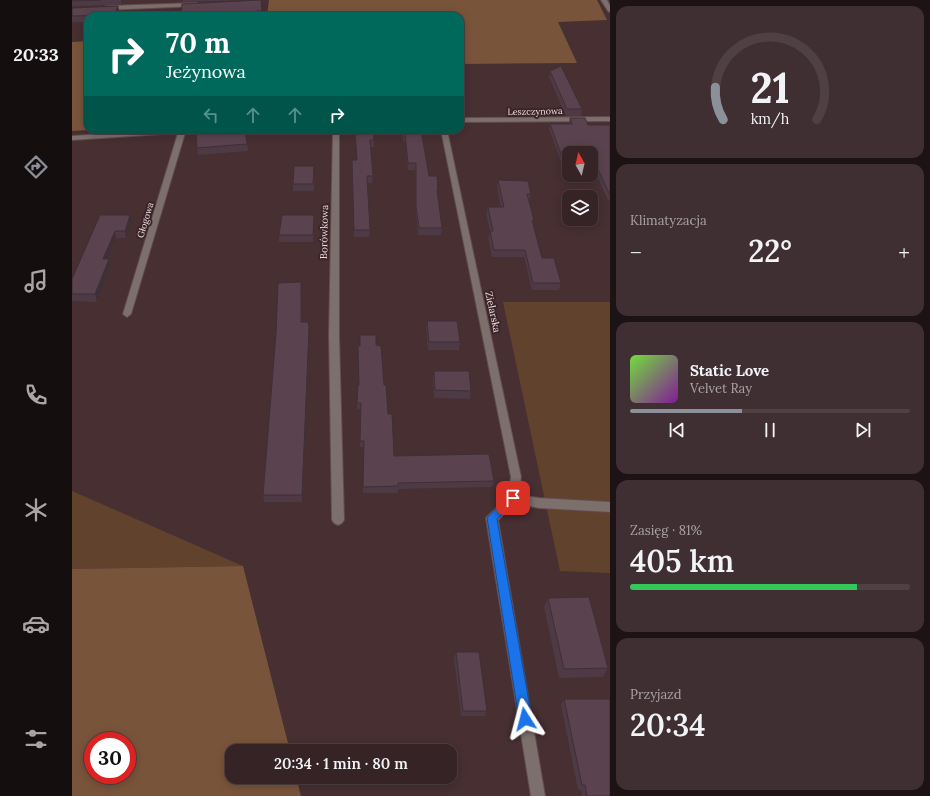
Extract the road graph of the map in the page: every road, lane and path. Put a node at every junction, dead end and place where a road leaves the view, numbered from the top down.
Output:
1 (604, 0) edge
2 (202, 5) edge
3 (101, 8) edge
4 (610, 10) edge
5 (610, 119) edge
6 (464, 120) edge
7 (135, 134) edge
8 (181, 134) edge
9 (336, 134) edge
10 (445, 134) edge
11 (72, 138) edge
12 (127, 314) dead end
13 (513, 498) junction
14 (610, 507) edge
15 (338, 520) dead end
16 (538, 796) edge

1 - 4 street
2 - 3 street
5 - 6 street, Leszczynowa
7 - 11 street
8 - 12 street, Głogowa
9 - 15 street, Borówkowa
10 - 13 street, Zielarska
13 - 14 street
13 - 16 street

